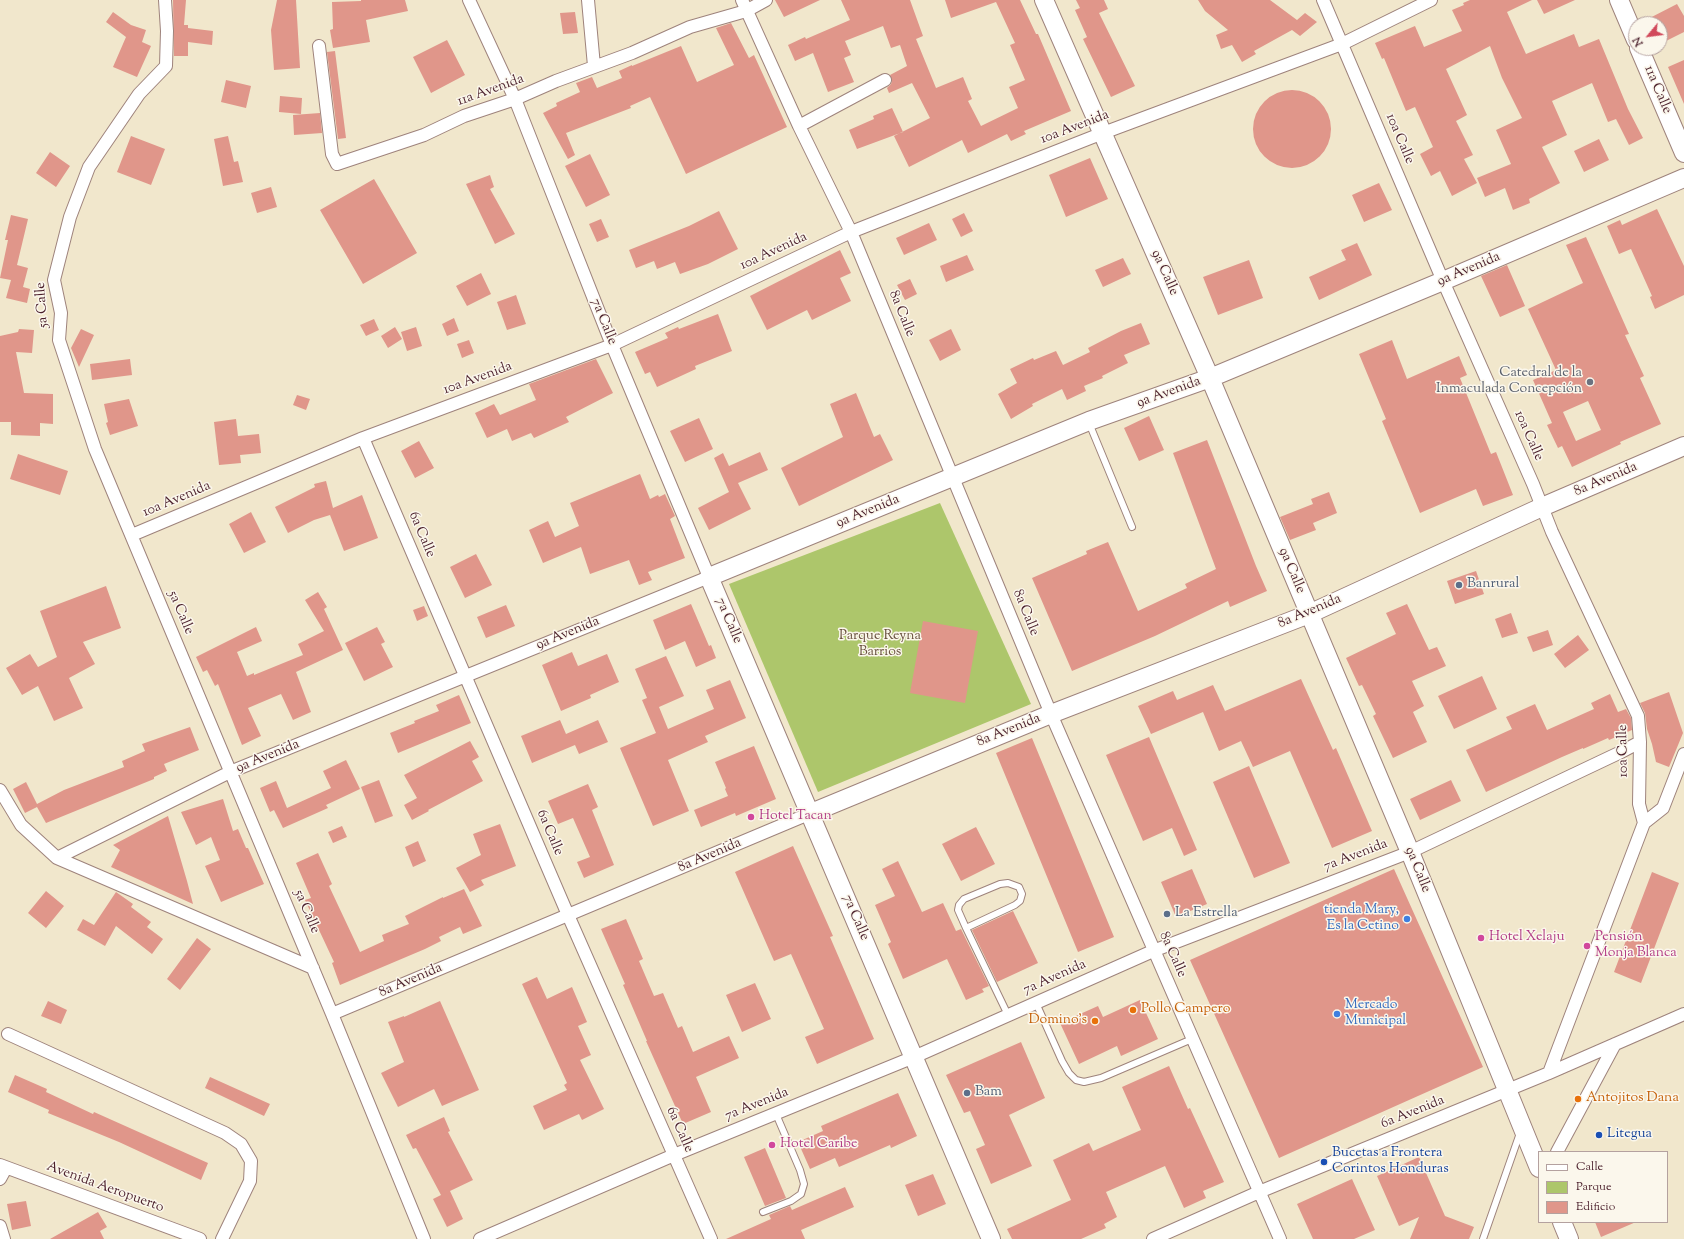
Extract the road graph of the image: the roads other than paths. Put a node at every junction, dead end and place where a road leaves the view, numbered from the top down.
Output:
1 (165, 0) edge
2 (469, 0) edge
3 (588, 0) edge
4 (766, 0) edge
5 (1044, 0) edge
6 (1323, 0) edge
7 (1431, 0) edge
8 (1619, 0) edge
9 (744, 5) edge
10 (1628, 21) edge
11 (1342, 44) junction
12 (319, 46) dead end
13 (1642, 56) edge
14 (594, 66) junction
15 (885, 80) dead end
16 (515, 99) junction
17 (799, 126) junction
18 (1103, 133) junction
19 (1684, 153) edge
20 (1684, 178) edge
21 (851, 232) junction
22 (1443, 282) junction
23 (612, 345) junction
24 (1210, 378) junction
25 (1089, 422) junction
26 (363, 438) junction
27 (1684, 446) edge
28 (953, 477) junction
29 (1542, 508) junction
30 (1132, 527) dead end
31 (132, 535) junction
32 (709, 577) junction
33 (1309, 614) junction
34 (465, 676) junction
35 (1051, 714) junction
36 (1640, 742) junction
37 (1684, 754) edge
38 (230, 772) junction
39 (0, 790) edge
40 (810, 813) junction
41 (1644, 823) junction
42 (1410, 852) junction
43 (57, 858) junction
44 (568, 915) junction
45 (966, 928) junction
46 (1153, 951) junction
47 (313, 968) junction
48 (1036, 1003) junction
49 (332, 1014) junction
50 (1684, 1014) edge
51 (1008, 1015) junction
52 (8, 1034) dead end
53 (1192, 1039) junction
54 (1615, 1044) junction
55 (914, 1056) junction
56 (1549, 1073) junction
57 (1507, 1090) junction
58 (776, 1114) junction
59 (1522, 1128) junction
60 (1558, 1151) edge
61 (674, 1155) junction
62 (3, 1166) edge
63 (1538, 1166) edge
64 (0, 1179) edge
65 (1259, 1192) junction
66 (763, 1212) dead end
67 (1562, 1223) edge
68 (0, 1226) edge
69 (4, 1239) edge
70 (200, 1239) edge
71 (222, 1239) edge
72 (424, 1239) edge
73 (480, 1239) edge
74 (711, 1239) edge
75 (991, 1239) edge
76 (1153, 1239) edge
77 (1280, 1239) edge
78 (1483, 1239) edge
79 (1569, 1239) edge

1 - 31 street, 5a Calle
2 - 16 street, 7a Calle
3 - 14 street
4 - 9 street, 11a Avenida
5 - 18 street, 9a Calle
6 - 11 street, 10a Calle
7 - 11 street, 10a Avenida
8 - 10 street
9 - 14 street, 11a Avenida
9 - 17 street, 8a Calle
11 - 18 street, 10a Avenida
11 - 22 street, 10a Calle
12 - 16 street, 11a Avenida
13 - 19 street, 11a Calle
14 - 16 street, 11a Avenida
15 - 17 street
16 - 23 street, 7a Calle
17 - 21 street, 8a Calle
18 - 21 street, 10a Avenida
18 - 24 street, 9a Calle
20 - 22 street, 9a Avenida
21 - 23 street, 10a Avenida
21 - 28 street, 8a Calle
22 - 24 street, 9a Avenida
22 - 29 street, 10a Calle
23 - 26 street, 10a Avenida
23 - 32 street, 7a Calle
24 - 25 street, 9a Avenida
24 - 33 street, 9a Calle
25 - 28 street, 9a Avenida
25 - 30 lane
26 - 31 street, 10a Avenida
26 - 34 street, 6a Calle
27 - 29 street, 8a Avenida
28 - 32 street, 9a Avenida
28 - 35 street, 8a Calle
29 - 33 street, 8a Avenida
29 - 36 street, 10a Calle
31 - 38 street, 5a Calle
32 - 34 street, 9a Avenida
32 - 40 street, 7a Calle
33 - 35 street, 8a Avenida
33 - 42 street, 9a Calle
34 - 38 street, 9a Avenida
34 - 44 street, 6a Calle
35 - 40 street, 8a Avenida
35 - 46 street, 8a Calle
36 - 41 street, 10a Calle
36 - 42 street, 7a Avenida
37 - 41 street
38 - 43 street, 9a Avenida
38 - 47 street, 5a Calle
39 - 43 street
40 - 44 street, 8a Avenida
40 - 55 street, 7a Calle
41 - 56 street
42 - 46 street, 7a Avenida
42 - 57 street, 9a Calle
43 - 47 street
44 - 49 street, 8a Avenida
44 - 61 street, 6a Calle
45 - 45 lane
45 - 51 lane
46 - 48 street, 7a Avenida
46 - 53 street, 8a Calle
47 - 49 street, 5a Calle
48 - 51 street, 7a Avenida
48 - 53 lane
49 - 72 street, 5a Calle
50 - 54 street, 6a Avenida
51 - 55 street, 7a Avenida
52 - 71 street
53 - 65 street, 8a Calle
54 - 56 street, 6a Avenida
54 - 60 street
55 - 58 street, 7a Avenida
55 - 75 street, 7a Calle
56 - 57 street, 6a Avenida
57 - 59 street, 9a Calle
57 - 65 street, 6a Avenida
58 - 61 street, 7a Avenida
58 - 66 lane
59 - 63 street, 9a Calle
59 - 78 lane
61 - 73 street, 7a Avenida
61 - 74 street, 6a Calle
62 - 64 street
62 - 70 street, Avenida Aeropuerto
65 - 76 street, 6a Avenida
65 - 77 street, 8a Calle
67 - 79 street
68 - 69 street

